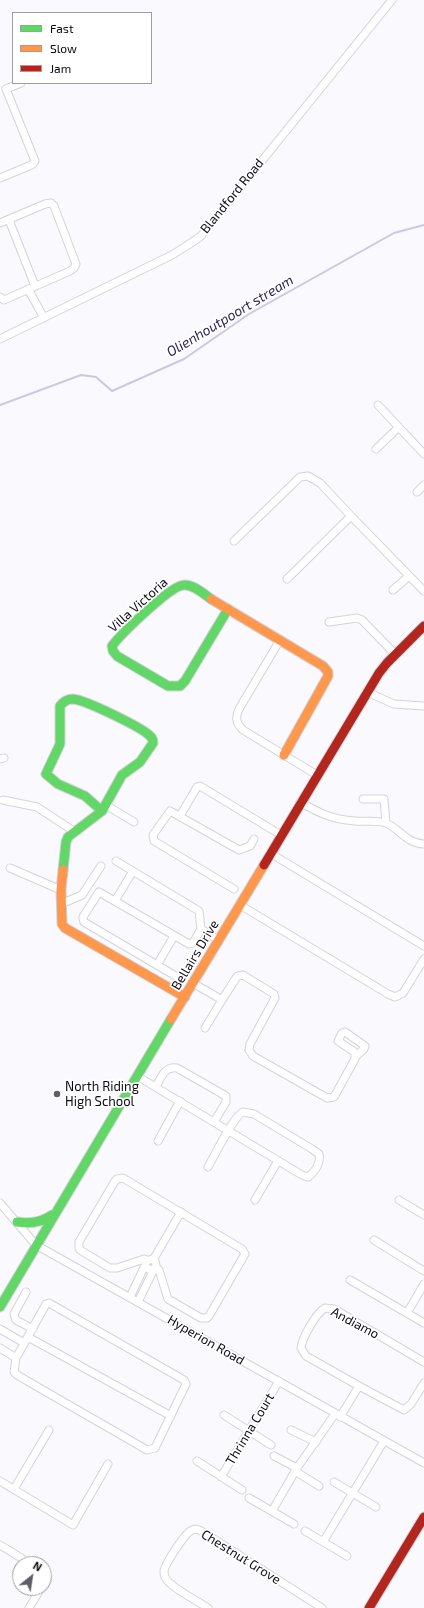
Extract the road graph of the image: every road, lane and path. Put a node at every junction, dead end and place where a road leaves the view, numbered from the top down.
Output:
1 (392, 0) edge
2 (18, 84) edge
3 (3, 90) edge
4 (0, 178) edge
5 (9, 220) junction
6 (0, 223) edge
7 (32, 288) junction
8 (0, 297) edge
9 (44, 318) junction
10 (0, 339) edge
11 (378, 405) dead end
12 (399, 427) junction
13 (376, 449) dead end
14 (424, 454) edge
15 (424, 485) edge
16 (417, 492) dead end
17 (351, 516) junction
18 (234, 541) dead end
19 (409, 576) junction
20 (287, 579) dead end
21 (393, 590) dead end
22 (424, 591) edge
23 (228, 610) junction
24 (329, 622) dead end
25 (424, 626) edge
26 (280, 640) junction
27 (395, 654) junction
28 (368, 692) junction
29 (424, 706) edge
30 (284, 755) junction
31 (317, 775) junction
32 (392, 798) dead end
33 (363, 799) dead end
34 (384, 799) junction
35 (3, 800) dead end
36 (300, 802) junction
37 (104, 808) junction
38 (180, 816) junction
39 (134, 822) dead end
40 (386, 823) junction
41 (75, 832) junction
42 (281, 835) junction
43 (254, 839) dead end
44 (424, 844) edge
45 (270, 853) junction
46 (116, 861) dead end
47 (101, 866) dead end
48 (10, 868) dead end
49 (133, 871) junction
50 (234, 889) dead end
51 (61, 890) junction
52 (115, 901) junction
53 (61, 904) junction
54 (240, 905) junction
55 (201, 929) junction
56 (174, 936) junction
57 (219, 940) junction
58 (424, 946) edge
59 (424, 959) edge
60 (157, 965) junction
61 (180, 978) dead end
62 (193, 983) junction
63 (185, 997) junction
64 (222, 1000) junction
65 (206, 1028) dead end
66 (356, 1056) dead end
67 (137, 1076) junction
68 (156, 1087) junction
69 (180, 1101) junction
70 (214, 1122) junction
71 (229, 1131) junction
72 (158, 1141) dead end
73 (278, 1161) junction
74 (208, 1167) dead end
75 (255, 1200) dead end
76 (399, 1200) dead end
77 (0, 1203) edge
78 (55, 1212) junction
79 (181, 1212) junction
80 (424, 1215) edge
81 (17, 1222) junction
82 (374, 1240) dead end
83 (36, 1244) junction
84 (151, 1264) junction
85 (424, 1271) edge
86 (350, 1280) dead end
87 (424, 1284) edge
88 (26, 1292) dead end
89 (130, 1297) junction
90 (138, 1302) junction
91 (0, 1307) edge
92 (407, 1313) junction
93 (424, 1323) edge
94 (0, 1329) edge
95 (33, 1329) junction
96 (26, 1340) junction
97 (0, 1348) edge
98 (16, 1358) junction
99 (424, 1362) edge
100 (279, 1381) junction
101 (424, 1383) edge
102 (359, 1386) junction
103 (224, 1415) dead end
104 (171, 1416) junction
105 (338, 1416) junction
106 (49, 1430) dead end
107 (291, 1430) dead end
108 (249, 1431) junction
109 (384, 1441) junction
110 (316, 1442) junction
111 (271, 1445) dead end
112 (274, 1456) dead end
113 (197, 1462) dead end
114 (424, 1463) edge
115 (108, 1464) dead end
116 (296, 1469) junction
117 (221, 1476) junction
118 (0, 1480) edge
119 (334, 1482) dead end
120 (319, 1486) dead end
121 (14, 1489) junction
122 (242, 1490) dead end
123 (353, 1494) junction
124 (249, 1498) dead end
125 (376, 1507) dead end
126 (272, 1511) junction
127 (424, 1517) edge
128 (294, 1524) dead end
129 (305, 1531) dead end
130 (323, 1542) junction
131 (0, 1545) edge
132 (18, 1556) edge
133 (347, 1556) dead end
134 (36, 1596) edge
135 (28, 1608) edge
136 (208, 1608) edge
137 (322, 1608) edge
138 (369, 1608) edge

1 - 9 street, Blandford Road
2 - 3 street
3 - 4 street
5 - 6 street
5 - 7 street
5 - 7 street
7 - 8 street
7 - 9 street
9 - 10 street, Blandford Road
11 - 12 street
12 - 13 street
12 - 14 street
15 - 16 street
17 - 18 street
17 - 19 street
17 - 20 street
19 - 21 street
19 - 22 street
23 - 23 street, Villa Victoria
23 - 26 street, Villa Victoria
24 - 27 street
25 - 27 street, Bellairs Drive
26 - 30 street
26 - 30 street, Villa Victoria
27 - 28 street, Bellairs Drive
28 - 29 street
28 - 31 street, Bellairs Drive
30 - 31 street
31 - 36 street, Bellairs Drive
32 - 34 street
33 - 34 street
34 - 40 street
35 - 41 street
36 - 40 street
36 - 42 street, Bellairs Drive
37 - 37 street
37 - 39 street
37 - 41 street
38 - 42 street
38 - 43 street
38 - 50 street
40 - 44 street
41 - 51 street
42 - 45 street, Bellairs Drive
45 - 54 street, Bellairs Drive
45 - 58 street
46 - 49 street
47 - 53 street
48 - 51 street
49 - 52 street
49 - 55 street
51 - 53 street
52 - 56 street
52 - 60 street
53 - 63 street
54 - 57 street, Bellairs Drive
54 - 59 street
55 - 56 street
55 - 57 street
56 - 60 street
57 - 62 street, Bellairs Drive
60 - 61 street
62 - 63 street, Bellairs Drive
62 - 64 street
63 - 67 street, Bellairs Drive
64 - 65 street
64 - 66 street
67 - 68 street
67 - 78 street, Bellairs Drive
68 - 69 street
68 - 70 street
69 - 70 street
69 - 72 street
70 - 71 street
71 - 73 street
71 - 73 street
71 - 74 street
73 - 75 street
76 - 80 street
77 - 81 street, Hyperion Road
78 - 81 street
78 - 83 street, Bellairs Drive
79 - 84 street
79 - 84 street
79 - 84 street
81 - 83 street, Hyperion Road
82 - 85 street
83 - 89 street, Hyperion Road
83 - 91 street, Bellairs Drive
84 - 89 street
84 - 90 street
86 - 92 street
87 - 92 street
88 - 95 street
89 - 90 street, Hyperion Road
90 - 100 street, Hyperion Road
92 - 93 street
94 - 96 street
95 - 96 street
95 - 104 street
96 - 98 street
96 - 104 street
97 - 98 street
98 - 104 street
99 - 102 street, Andiamo
100 - 105 street, Hyperion Road
100 - 108 street, Thrinna Court
101 - 102 street, Andiamo
102 - 105 street
103 - 108 street
105 - 109 street, Hyperion Road
105 - 110 street
106 - 121 street
107 - 110 street
108 - 111 street
108 - 117 street, Thrinna Court
109 - 114 street, Hyperion Road
109 - 123 street
110 - 116 street
112 - 116 street
113 - 117 street
115 - 121 street
116 - 120 street
116 - 126 street
117 - 122 street
118 - 121 street
119 - 123 street
123 - 125 street
123 - 130 street
124 - 126 street
126 - 128 street
127 - 138 street
129 - 130 street
130 - 133 street
131 - 132 street
134 - 135 street
136 - 137 street, Chestnut Grove

